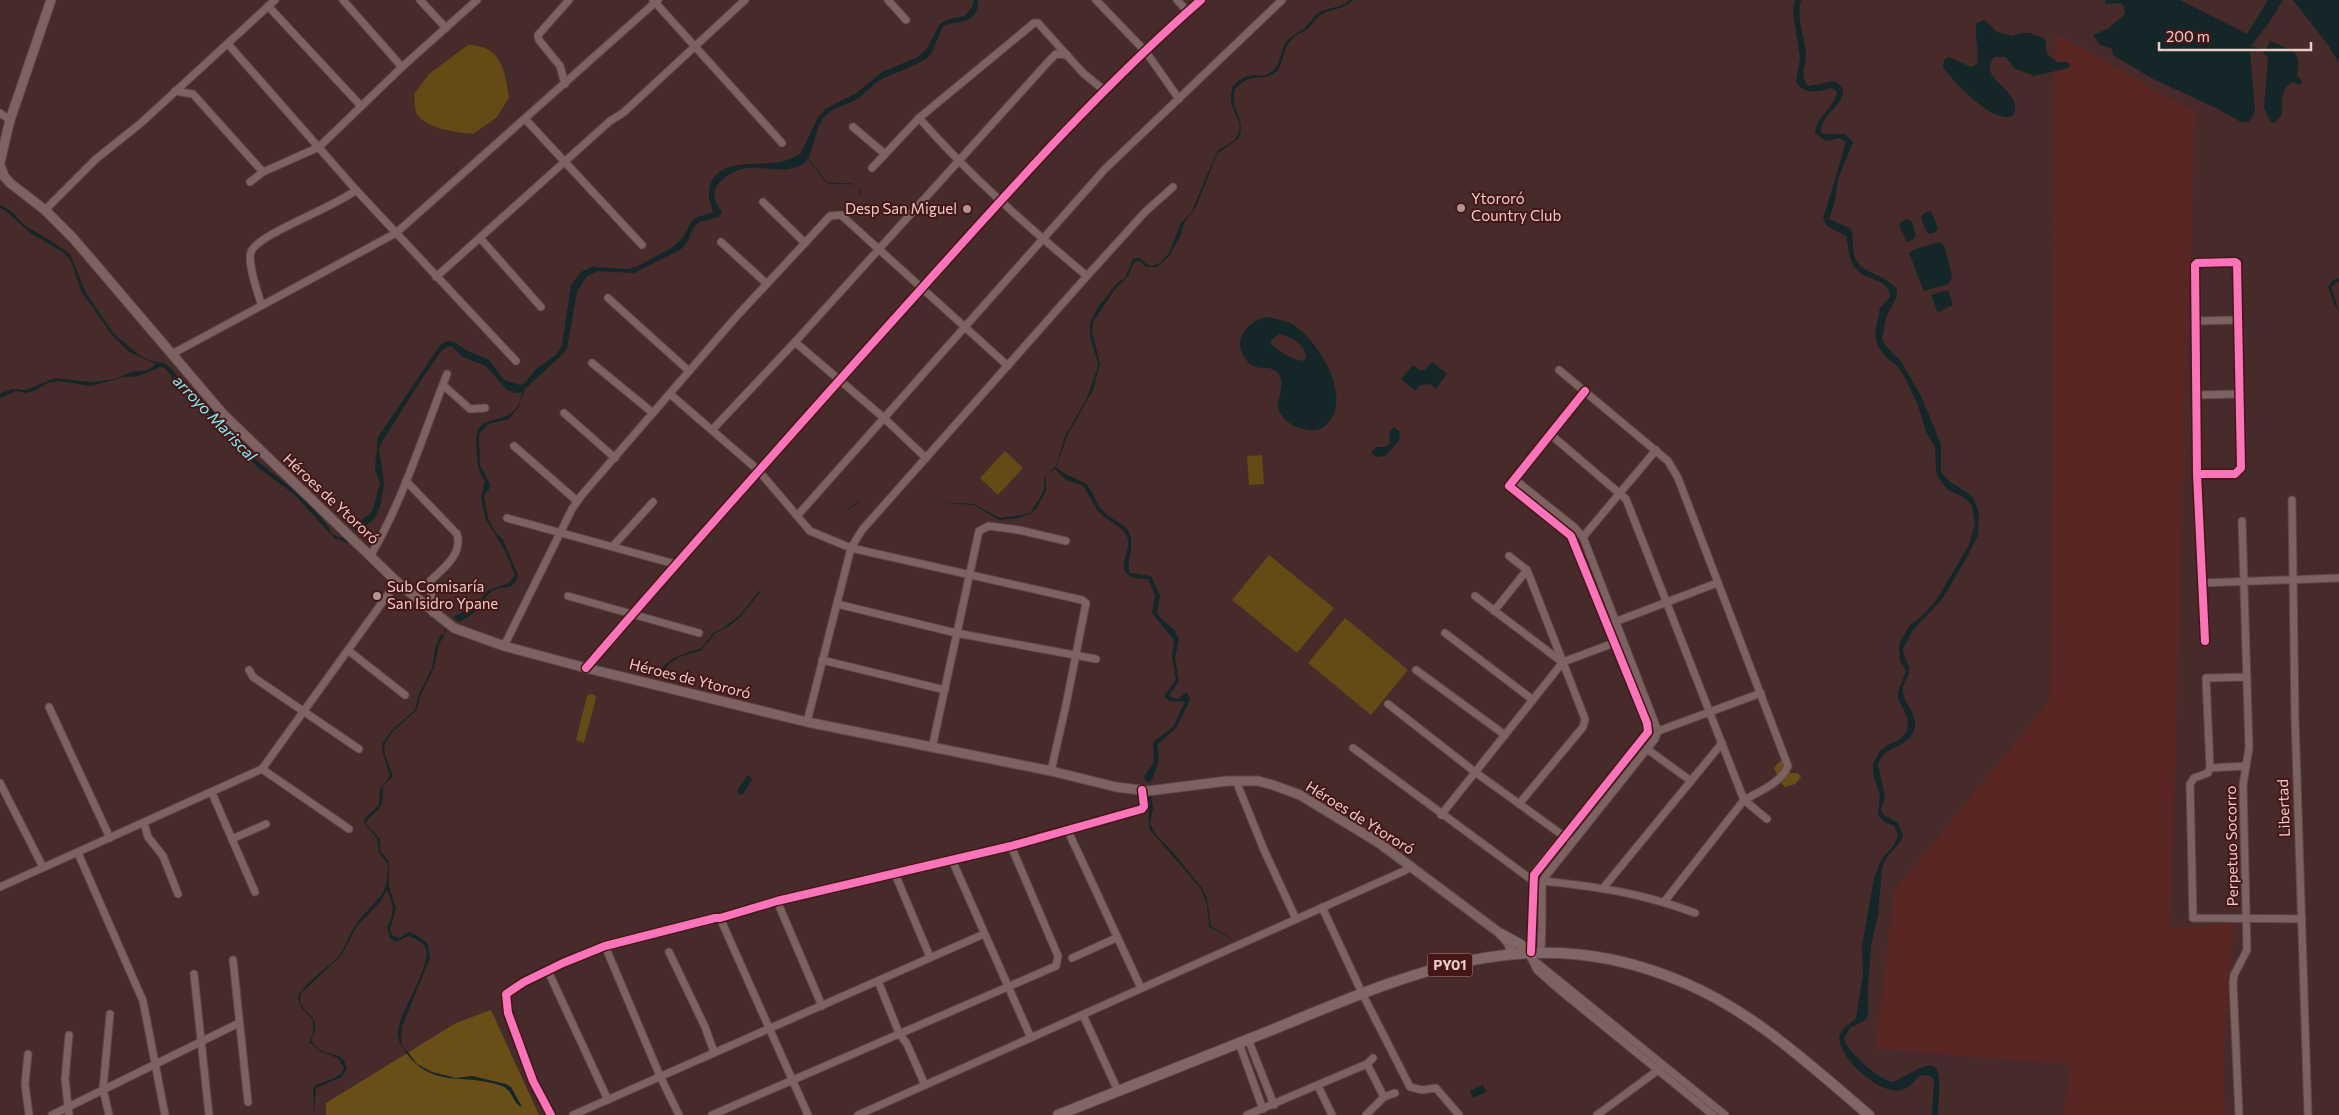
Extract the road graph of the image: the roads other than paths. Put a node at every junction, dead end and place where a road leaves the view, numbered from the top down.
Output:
1 (51, 0) edge
2 (275, 0) edge
3 (343, 0) edge
4 (420, 0) edge
5 (477, 0) edge
6 (569, 0) edge
7 (745, 0) edge
8 (888, 0) edge
9 (1096, 0) edge
10 (1177, 0) edge
11 (1201, 0) edge
12 (656, 1) edge
13 (1281, 1) edge
14 (268, 6) junction
15 (1188, 12) junction
16 (906, 20) dead end
17 (446, 28) junction
18 (228, 44) junction
19 (694, 46) junction
20 (1146, 52) junction
21 (1067, 55) junction
22 (402, 67) junction
23 (565, 84) junction
24 (1105, 90) junction
25 (175, 91) junction
26 (1179, 99) junction
27 (361, 106) junction
28 (0, 113) edge
29 (919, 118) junction
30 (10, 120) junction
31 (526, 120) junction
32 (853, 127) dead end
33 (782, 143) dead end
34 (319, 147) junction
35 (885, 154) junction
36 (957, 161) junction
37 (565, 162) junction
38 (0, 163) edge
39 (872, 168) dead end
40 (263, 172) junction
41 (250, 182) dead end
42 (1173, 187) dead end
43 (356, 190) junction
44 (999, 201) junction
45 (763, 202) dead end
46 (45, 210) junction
47 (396, 233) junction
48 (480, 238) junction
49 (1044, 240) junction
50 (720, 242) dead end
51 (805, 243) junction
52 (642, 245) dead end
53 (878, 251) junction
54 (1087, 276) junction
55 (436, 277) junction
56 (767, 284) junction
57 (921, 289) junction
58 (608, 298) dead end
59 (261, 304) junction
60 (541, 307) dead end
61 (2238, 320) junction
62 (2196, 321) junction
63 (964, 327) junction
64 (795, 342) junction
65 (172, 354) junction
66 (516, 361) dead end
67 (592, 363) dead end
68 (1008, 366) junction
69 (1560, 370) dead end
70 (690, 371) junction
71 (447, 374) dead end
72 (838, 380) junction
73 (443, 385) junction
74 (1585, 391) junction
75 (670, 394) junction
76 (2240, 394) junction
77 (2197, 395) junction
78 (485, 408) dead end
79 (564, 413) dead end
80 (653, 414) junction
81 (884, 418) junction
82 (712, 430) junction
83 (1550, 434) junction
84 (514, 446) dead end
85 (1656, 450) junction
86 (615, 458) junction
87 (926, 458) junction
88 (758, 470) junction
89 (2197, 474) junction
90 (1514, 479) junction
91 (406, 481) junction
92 (1620, 492) junction
93 (2292, 500) dead end
94 (577, 501) junction
95 (653, 502) dead end
96 (797, 516) junction
97 (507, 518) dead end
98 (2242, 521) dead end
99 (562, 532) junction
100 (1583, 537) junction
101 (1066, 541) dead end
102 (613, 546) junction
103 (851, 548) junction
104 (371, 555) junction
105 (1509, 556) dead end
106 (675, 564) junction
107 (1527, 570) junction
108 (968, 575) junction
109 (2339, 578) edge
110 (2291, 580) junction
111 (2244, 581) junction
112 (397, 582) junction
113 (2202, 582) junction
114 (1717, 583) junction
115 (568, 596) dead end
116 (1475, 596) dead end
117 (1666, 602) junction
118 (837, 604) junction
119 (1494, 611) junction
120 (433, 613) junction
121 (633, 613) junction
122 (1615, 622) junction
123 (1607, 624) junction
124 (956, 632) junction
125 (699, 633) dead end
126 (1445, 633) dead end
127 (2205, 641) dead end
128 (1614, 643) junction
129 (504, 646) junction
130 (349, 651) junction
131 (1076, 656) junction
132 (1096, 659) dead end
133 (822, 660) junction
134 (1562, 662) junction
135 (586, 668) junction
136 (249, 670) dead end
137 (1416, 670) dead end
138 (2247, 677) junction
139 (946, 690) junction
140 (1761, 693) junction
141 (405, 694) dead end
142 (1533, 700) junction
143 (1388, 704) dead end
144 (49, 707) dead end
145 (304, 711) junction
146 (1709, 712) junction
147 (807, 722) junction
148 (1647, 731) junction
149 (1657, 732) junction
150 (1505, 736) junction
151 (1722, 743) junction
152 (932, 748) junction
153 (1353, 748) dead end
154 (359, 749) dead end
155 (1647, 750) junction
156 (2246, 766) junction
157 (2210, 768) junction
158 (262, 769) junction
159 (1051, 771) junction
160 (1475, 772) junction
161 (1236, 781) junction
162 (1690, 781) junction
163 (0, 783) edge
164 (1145, 790) junction
165 (212, 793) junction
166 (1744, 800) junction
167 (1520, 804) junction
168 (1441, 815) junction
169 (1766, 819) dead end
170 (144, 823) junction
171 (266, 824) dead end
172 (349, 829) dead end
173 (1068, 831) junction
174 (1564, 836) junction
175 (110, 838) junction
176 (232, 839) junction
177 (1572, 842) junction
178 (1011, 846) junction
179 (78, 853) junction
180 (952, 860) junction
181 (1412, 866) junction
182 (43, 867) junction
183 (895, 874) junction
184 (1533, 881) junction
185 (1542, 884) junction
186 (0, 887) edge
187 (1604, 887) junction
188 (255, 892) dead end
189 (178, 894) dead end
190 (777, 901) junction
191 (1664, 902) junction
192 (1322, 907) junction
193 (1695, 913) dead end
194 (720, 918) junction
195 (1296, 919) junction
196 (2247, 919) junction
197 (2302, 919) junction
198 (1499, 932) junction
199 (984, 934) junction
200 (1116, 938) junction
201 (605, 946) junction
202 (669, 952) dead end
203 (1512, 953) junction
204 (1533, 954) junction
205 (1496, 955) junction
206 (930, 957) junction
207 (1072, 958) dead end
208 (233, 960) dead end
209 (548, 971) junction
210 (194, 974) dead end
211 (878, 981) junction
212 (1008, 986) junction
213 (1141, 988) junction
214 (1362, 993) junction
215 (822, 1006) junction
216 (110, 1014) dead end
217 (1082, 1014) junction
218 (239, 1023) junction
219 (769, 1029) junction
220 (899, 1033) junction
221 (69, 1035) dead end
222 (1031, 1038) junction
223 (1243, 1041) junction
224 (200, 1042) junction
225 (714, 1052) junction
226 (28, 1054) dead end
227 (1373, 1058) dead end
228 (1367, 1064) junction
229 (154, 1065) junction
230 (1661, 1068) junction
231 (660, 1076) junction
232 (793, 1081) junction
233 (1834, 1084) junction
234 (925, 1085) junction
235 (1318, 1086) junction
236 (103, 1089) junction
237 (1118, 1091) junction
238 (1395, 1093) dead end
239 (1384, 1097) junction
240 (608, 1100) junction
241 (248, 1102) dead end
242 (1268, 1107) junction
243 (68, 1112) edge
244 (1607, 1112) edge
245 (29, 1115) edge
246 (52, 1115) edge
247 (109, 1115) edge
248 (165, 1115) edge
249 (210, 1115) edge
250 (551, 1115) edge
251 (573, 1115) edge
252 (679, 1115) edge
253 (712, 1115) edge
254 (808, 1115) edge
255 (858, 1115) edge
256 (1058, 1115) edge
257 (1247, 1115) edge
258 (1270, 1115) edge
259 (1332, 1115) edge
260 (1366, 1115) edge
261 (1459, 1115) edge
262 (1597, 1115) edge
263 (1713, 1115) edge
264 (1725, 1115) edge
265 (1869, 1115) edge
266 (1878, 1115) edge
267 (2239, 1115) edge
268 (2308, 1115) edge

1 - 30 main road, Héroes de Ytororó
2 - 14 street
3 - 22 street
4 - 17 street
5 - 17 street
6 - 23 street
7 - 19 street
8 - 16 street
9 - 20 street
10 - 15 street
11 - 15 street
12 - 19 street
12 - 23 street
13 - 26 street
14 - 18 street
14 - 27 street
15 - 20 street
17 - 22 street
18 - 25 street
18 - 34 street
19 - 33 street
19 - 37 street
20 - 24 street
20 - 26 street
21 - 24 street
21 - 29 street
21 - 36 street
22 - 27 street
23 - 31 street
24 - 44 street
25 - 40 street
25 - 46 street
26 - 49 street
27 - 34 street
28 - 30 street
29 - 35 street
29 - 36 street
30 - 38 main road, Héroes de Ytororó
31 - 37 street
31 - 47 street
32 - 35 street
34 - 40 street
34 - 43 street
35 - 39 street
36 - 44 street
36 - 53 street
37 - 48 street
37 - 52 street
38 - 46 main road, Héroes de Ytororó
40 - 41 street
42 - 54 street
43 - 47 street
43 - 59 street
44 - 49 street
44 - 57 street
45 - 51 street
46 - 65 main road, Héroes de Ytororó
47 - 55 street
47 - 59 street
48 - 55 street
48 - 60 street
49 - 54 street
49 - 63 street
50 - 56 street
51 - 53 street
51 - 56 street
53 - 57 street
53 - 64 street
54 - 68 street
55 - 66 street
56 - 70 street
57 - 63 street
57 - 72 street
58 - 70 street
59 - 65 street
61 - 62 street
61 - 62 street
61 - 76 street
62 - 77 street
63 - 68 street
63 - 81 street
64 - 72 street
64 - 82 street
65 - 104 main road, Héroes de Ytororó
67 - 80 street
68 - 87 street
69 - 74 street
70 - 75 street
71 - 73 street
72 - 81 street
72 - 88 street
73 - 78 street
73 - 91 street
74 - 83 street
74 - 85 street
75 - 80 street
75 - 82 street
76 - 77 street
76 - 89 street
77 - 89 street
79 - 86 street
80 - 86 street
81 - 87 street
81 - 96 street
82 - 88 street
83 - 90 street
83 - 92 street
84 - 94 street
85 - 92 street
85 - 114 street
86 - 94 street
87 - 103 street
88 - 96 street
88 - 106 street
89 - 113 street
90 - 100 street
90 - 123 street
91 - 104 street
91 - 120 street
92 - 100 street
92 - 117 street
93 - 110 street, Libertad
94 - 99 street
95 - 102 street
96 - 103 street
97 - 99 street
98 - 111 street, Perpetuo Socorro
99 - 102 street
99 - 129 street
100 - 122 street
101 - 108 street
102 - 106 street
103 - 108 street
103 - 118 street
104 - 112 main road, Héroes de Ytororó
105 - 107 street
106 - 121 street
107 - 119 street
107 - 134 street
108 - 124 street
108 - 131 street
109 - 110 street
110 - 111 street
110 - 197 street, Libertad
111 - 113 street
111 - 138 street, Perpetuo Socorro
112 - 120 main road, Héroes de Ytororó
112 - 130 street
113 - 127 street
114 - 117 street
114 - 140 street
115 - 121 street
116 - 119 street
117 - 122 street
117 - 146 street
118 - 124 street
118 - 133 street
119 - 134 street
120 - 129 main road, Héroes de Ytororó
121 - 125 street
121 - 135 street
122 - 123 street
122 - 149 street
123 - 128 street
124 - 131 street
124 - 139 street
126 - 142 street
128 - 134 street
128 - 148 street
129 - 135 main road, Héroes de Ytororó
130 - 141 street
130 - 145 street
131 - 132 street
131 - 159 street
133 - 139 street
133 - 147 street
134 - 142 street
134 - 167 street
135 - 147 main road, Héroes de Ytororó
136 - 145 street
137 - 150 street
138 - 156 street, Perpetuo Socorro
138 - 157 street
139 - 152 street
140 - 146 street
140 - 166 street
142 - 150 street
143 - 160 street
144 - 175 street
145 - 154 street
145 - 158 street
146 - 149 street
146 - 151 street
147 - 152 main road, Héroes de Ytororó
148 - 149 street
148 - 149 street
148 - 174 street
149 - 155 street
150 - 160 street
151 - 162 street
151 - 166 street
152 - 159 main road, Héroes de Ytororó
153 - 168 street
155 - 162 street
155 - 177 street
156 - 157 street
156 - 196 street, Perpetuo Socorro
157 - 196 street
158 - 165 street
158 - 172 street
159 - 164 main road, Héroes de Ytororó
160 - 167 street
160 - 168 street
161 - 164 main road, Héroes de Ytororó
161 - 181 main road, Héroes de Ytororó
161 - 195 street
162 - 187 street
163 - 182 street
164 - 173 street
165 - 170 street
165 - 176 street
166 - 169 street
166 - 191 street
167 - 174 street
168 - 184 street
170 - 175 street
170 - 189 street
171 - 176 street
173 - 178 street
173 - 200 street
174 - 177 street
174 - 184 street
175 - 179 street
176 - 188 street
177 - 185 street
178 - 180 street
178 - 212 street
179 - 182 street
179 - 229 street
180 - 183 street
180 - 199 street
181 - 192 street
181 - 198 main road, Héroes de Ytororó
182 - 186 street
183 - 190 street
183 - 206 street
184 - 185 street
184 - 204 street
185 - 187 street
185 - 204 street
187 - 191 street
190 - 194 street
190 - 215 street
191 - 193 street
192 - 195 street
192 - 214 street
194 - 201 street
194 - 219 street
195 - 213 street
196 - 197 street
196 - 267 street, Perpetuo Socorro
197 - 268 street, Libertad
198 - 203 main road, Héroes de Ytororó
198 - 204 highway
198 - 205 highway
199 - 206 street
199 - 212 street
200 - 207 street
200 - 213 street
201 - 209 street
201 - 231 street
202 - 225 street
203 - 204 highway, PY01
203 - 205 highway, PY01
204 - 230 street
204 - 233 highway, PY01
205 - 214 highway, PY01
206 - 211 street
208 - 218 street
209 - 240 street
209 - 250 street
210 - 224 street
211 - 215 street
211 - 220 street
212 - 220 street
212 - 222 street
213 - 217 street
214 - 223 highway, PY01
214 - 261 street
215 - 219 street
216 - 236 street
217 - 222 street
217 - 237 street
218 - 224 street
218 - 241 street
219 - 225 street
219 - 232 street
220 - 232 street
220 - 234 street
221 - 243 street
222 - 234 street
223 - 237 highway, PY01
223 - 242 street
223 - 242 street
224 - 229 street
224 - 249 street
225 - 231 street
226 - 245 street
227 - 228 street
228 - 235 street
228 - 239 street
229 - 236 street
229 - 248 street
230 - 244 street
230 - 263 street
230 - 264 street
231 - 240 street
231 - 252 street
232 - 253 street
232 - 254 street
233 - 265 highway, PY01
233 - 266 highway, PY01
234 - 255 street
235 - 242 street
235 - 259 street
236 - 243 street
236 - 247 street
237 - 256 highway, PY01
238 - 239 street
239 - 260 street
240 - 251 street
242 - 257 street
242 - 258 street
243 - 246 street
244 - 262 street

